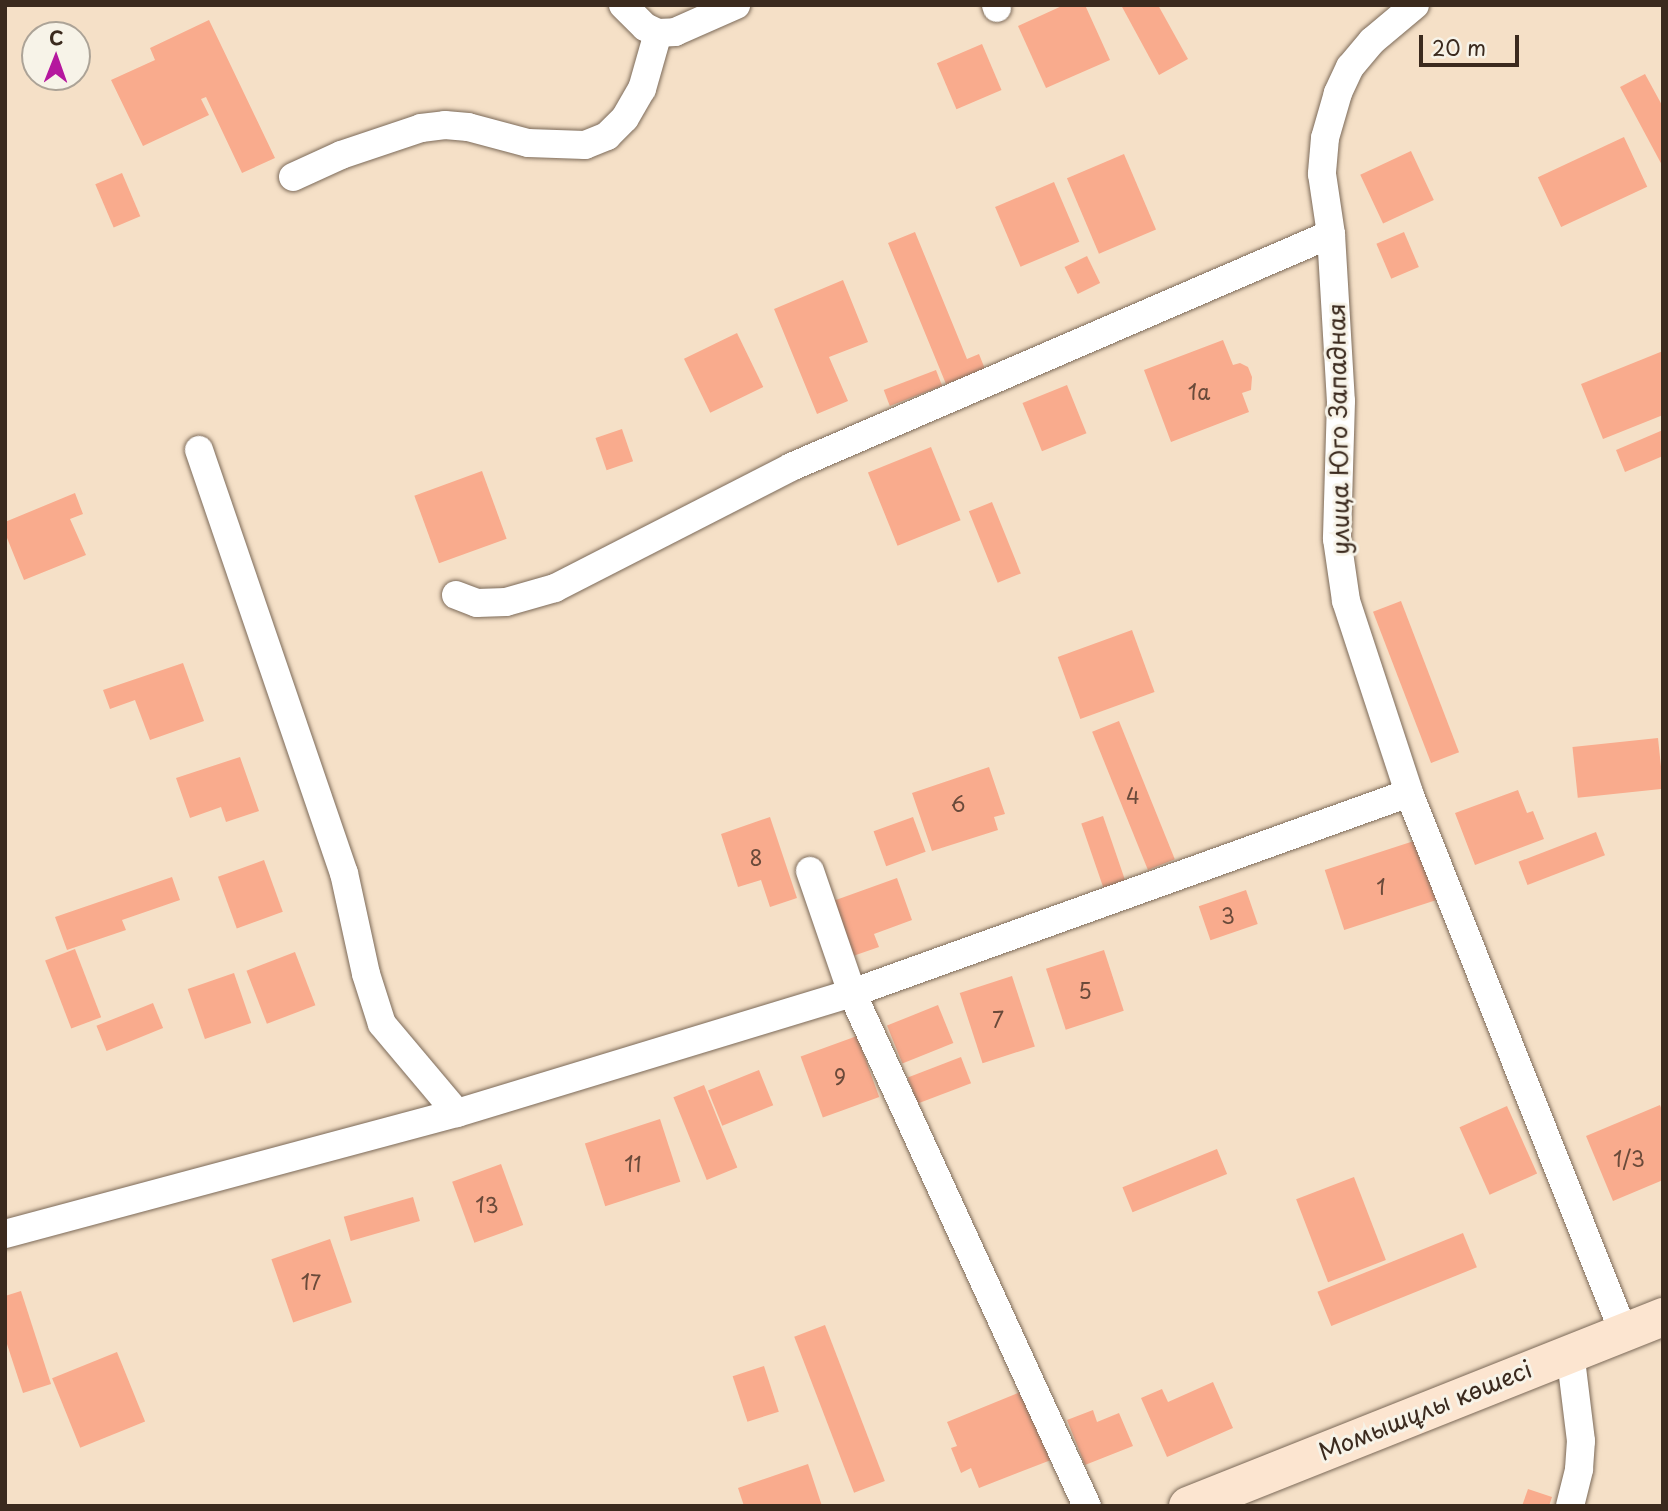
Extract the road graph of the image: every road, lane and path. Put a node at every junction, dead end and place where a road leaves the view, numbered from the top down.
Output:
1 (623, 5) edge
2 (736, 5) edge
3 (1415, 5) edge
4 (658, 33) junction
5 (293, 177) dead end
6 (1331, 234) junction
7 (199, 450) dead end
8 (456, 595) dead end
9 (1409, 793) junction
10 (810, 872) dead end
11 (852, 993) junction
12 (457, 1113) junction
13 (5, 1234) edge
14 (1663, 1317) edge
15 (1623, 1331) junction
16 (1570, 1352) junction
17 (1087, 1506) edge
18 (1188, 1506) edge
19 (1570, 1506) edge

1 - 4 street
2 - 4 street
3 - 6 street, улица Юго Западная
4 - 5 street
6 - 8 street
6 - 9 street, улица Юго Западная
7 - 12 street
9 - 11 street
9 - 15 street, улица Юго Западная
10 - 11 street
11 - 12 street
11 - 17 street
12 - 13 street
14 - 15 main road, Момышұлы көшесі
15 - 16 main road, Момышұлы көшесі
16 - 18 main road, Момышұлы көшесі
16 - 19 street

